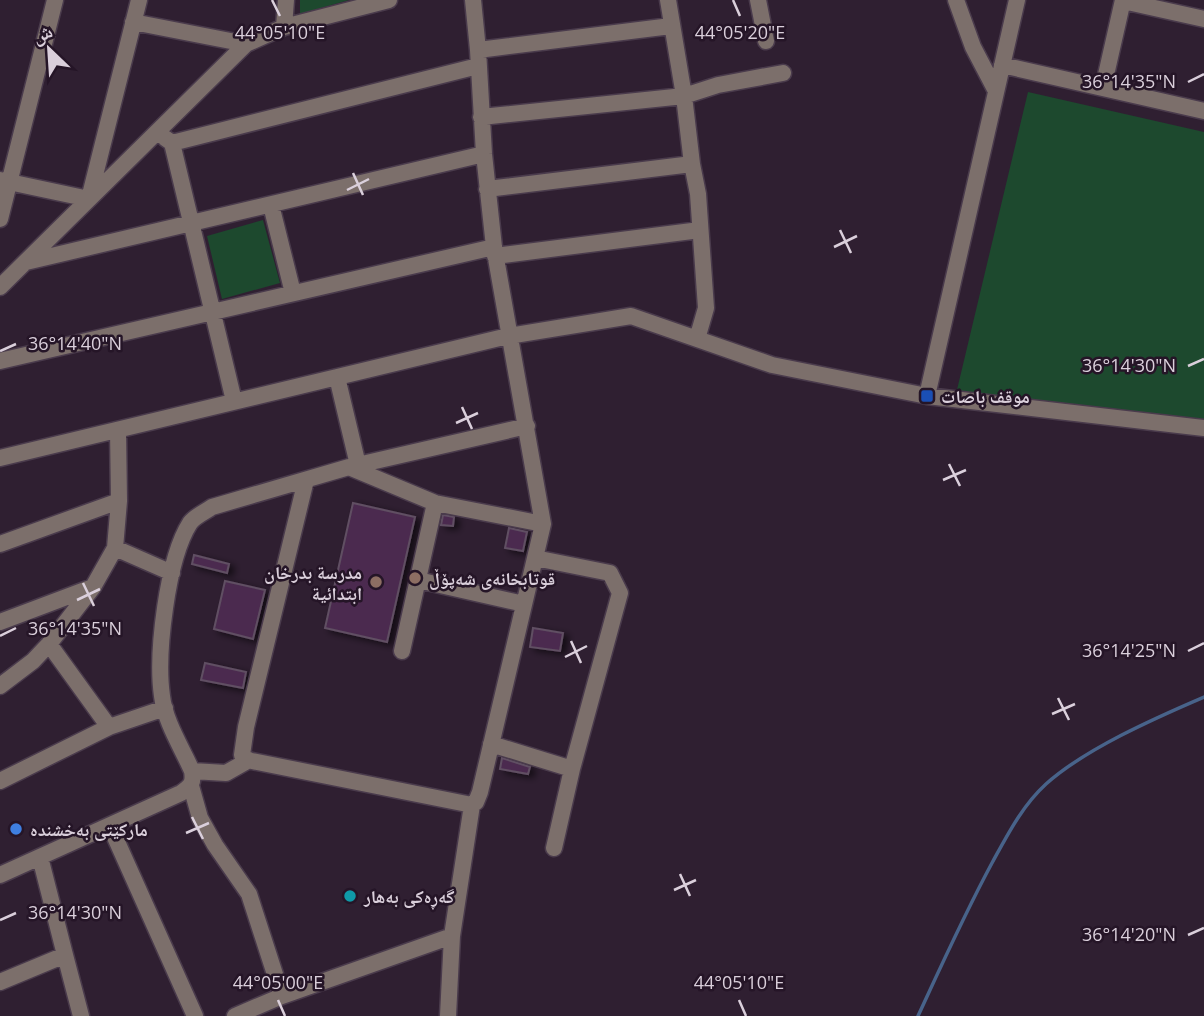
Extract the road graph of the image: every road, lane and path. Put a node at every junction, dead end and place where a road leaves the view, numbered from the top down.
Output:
1 (55, 0) edge
2 (139, 0) edge
3 (286, 0) edge
4 (388, 0) edge
5 (473, 0) edge
6 (668, 0) edge
7 (758, 0) edge
8 (956, 0) edge
9 (1017, 0) edge
10 (1123, 1) edge
11 (1204, 19) edge
12 (133, 22) junction
13 (671, 26) junction
14 (284, 27) junction
15 (766, 41) dead end
16 (246, 44) junction
17 (478, 58) junction
18 (1002, 65) junction
19 (783, 73) dead end
20 (1103, 88) junction
21 (996, 90) junction
22 (684, 96) junction
23 (1204, 111) edge
24 (481, 117) junction
25 (157, 132) junction
26 (173, 144) junction
27 (484, 154) junction
28 (692, 164) junction
29 (5, 181) edge
30 (487, 189) junction
31 (89, 199) junction
32 (271, 205) junction
33 (0, 219) edge
34 (192, 224) junction
35 (699, 230) junction
36 (495, 251) junction
37 (24, 263) junction
38 (0, 287) edge
39 (293, 293) junction
40 (213, 312) junction
41 (508, 336) junction
42 (697, 339) junction
43 (0, 362) edge
44 (338, 377) junction
45 (927, 396) junction
46 (234, 401) junction
47 (527, 426) junction
48 (1204, 428) edge
49 (118, 430) junction
50 (0, 458) edge
51 (354, 466) junction
52 (306, 480) junction
53 (119, 500) junction
54 (435, 503) junction
55 (543, 524) junction
56 (0, 544) edge
57 (115, 548) junction
58 (535, 558) junction
59 (172, 573) junction
60 (418, 580) junction
61 (93, 587) junction
62 (524, 604) junction
63 (0, 622) edge
64 (50, 644) junction
65 (402, 651) dead end
66 (0, 686) edge
67 (164, 708) junction
68 (108, 727) junction
69 (491, 744) junction
70 (249, 760) junction
71 (572, 769) junction
72 (192, 779) junction
73 (0, 781) edge
74 (472, 805) junction
75 (110, 826) junction
76 (554, 848) dead end
77 (40, 858) junction
78 (0, 875) edge
79 (452, 936) junction
80 (65, 956) junction
81 (0, 982) edge
82 (275, 1005) edge
83 (80, 1016) edge
84 (195, 1016) edge
85 (235, 1016) edge
86 (448, 1016) edge

1 - 29 street
2 - 12 street
3 - 14 street
4 - 14 street
5 - 17 street
6 - 13 street
7 - 15 street
8 - 21 street
9 - 18 street
10 - 11 street
10 - 20 street
12 - 16 street
12 - 31 street
13 - 17 street
13 - 22 street
14 - 16 street
16 - 25 street
17 - 24 street
17 - 26 street
18 - 20 street
18 - 21 street
19 - 22 street
20 - 23 street
21 - 45 street
22 - 24 street
22 - 28 street
24 - 27 street
25 - 26 street
25 - 31 street
26 - 34 street
27 - 30 street
27 - 32 street
28 - 30 street
28 - 35 street
29 - 31 street
29 - 33 street
30 - 36 street
31 - 37 street
32 - 34 street
32 - 39 street
34 - 37 street
34 - 40 street
35 - 36 street
35 - 42 street
36 - 39 street
36 - 41 street
37 - 38 street
39 - 40 street
40 - 43 street
40 - 46 street
41 - 42 street
41 - 44 street
41 - 47 street
42 - 45 street
44 - 46 street
44 - 51 street
45 - 48 street
46 - 49 street
47 - 51 street
47 - 55 street
49 - 50 street
49 - 53 street
51 - 52 street
51 - 54 street
52 - 59 street
52 - 70 street
53 - 56 street
53 - 57 street
54 - 55 street
54 - 60 street
55 - 58 street
57 - 59 street
57 - 61 street
58 - 62 street
58 - 71 street
59 - 67 street
60 - 62 street
60 - 65 street
61 - 63 street
61 - 64 street
62 - 69 street
64 - 66 street
64 - 68 street
67 - 68 street
67 - 72 street
68 - 73 street
69 - 71 street
69 - 74 street
70 - 72 street
70 - 74 street
71 - 76 street
72 - 75 street
72 - 82 street
74 - 79 street
75 - 77 street
75 - 84 street
77 - 78 street
77 - 80 street
79 - 82 street
79 - 86 street
80 - 81 street
80 - 83 street
82 - 85 street

